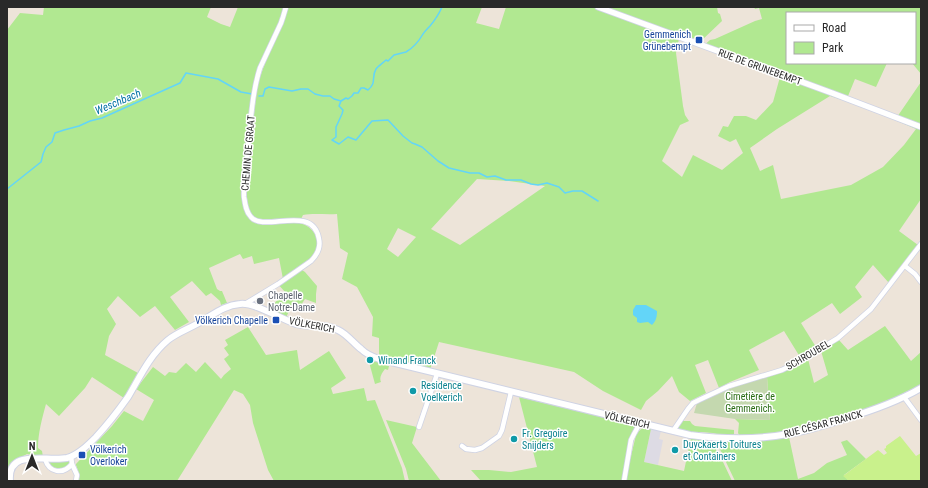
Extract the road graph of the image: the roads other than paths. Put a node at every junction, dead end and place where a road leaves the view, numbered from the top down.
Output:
1 (286, 7) edge
2 (598, 7) edge
3 (921, 127) edge
4 (921, 244) edge
5 (905, 266) junction
6 (921, 282) edge
7 (245, 304) junction
8 (437, 374) junction
9 (921, 388) edge
10 (511, 392) junction
11 (904, 397) junction
12 (921, 420) edge
13 (640, 423) junction
14 (419, 427) dead end
15 (673, 431) junction
16 (462, 446) dead end
17 (71, 456) junction
18 (45, 459) junction
19 (72, 464) junction
20 (10, 481) edge
21 (76, 481) edge
22 (624, 481) edge

1 - 7 street, CHEMIN DE GRAAT
2 - 3 street, RUE DE GRUNEBEMPT
4 - 5 street, SCHROUBEL
5 - 6 street
5 - 15 street, SCHROUBEL
7 - 8 main road, VÖLKERICH
7 - 17 main road, VÖLKERICH
8 - 10 main road, VÖLKERICH
8 - 14 street
9 - 11 main road, RUE CÉSAR FRANCK
10 - 13 main road, VÖLKERICH
10 - 16 street
11 - 12 street
11 - 15 main road, RUE CÉSAR FRANCK
13 - 15 main road, VÖLKERICH
13 - 22 street
17 - 18 main road, VÖLKERICH
17 - 19 street
18 - 19 street
18 - 20 main road, VÖLKERICH
19 - 21 street

